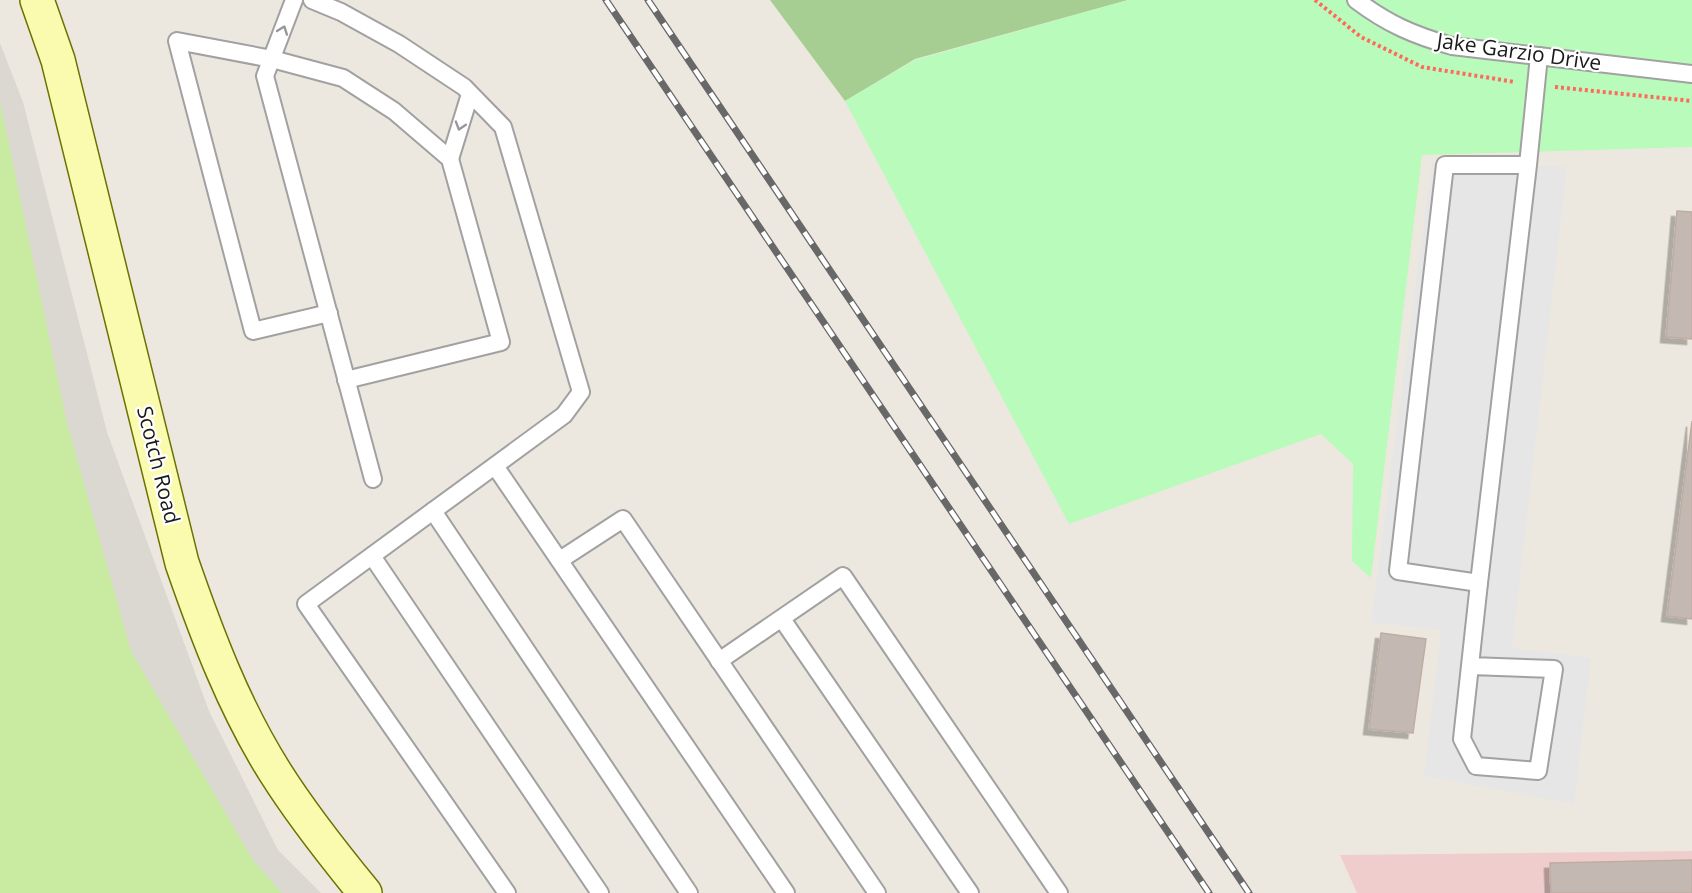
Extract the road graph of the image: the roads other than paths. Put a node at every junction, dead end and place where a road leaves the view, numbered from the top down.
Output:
1 (38, 0) edge
2 (294, 0) edge
3 (312, 0) edge
4 (1356, 0) edge
5 (1539, 56) junction
6 (272, 59) junction
7 (1692, 74) edge
8 (470, 94) junction
9 (450, 159) junction
10 (1528, 165) junction
11 (328, 313) junction
12 (346, 380) junction
13 (495, 466) junction
14 (373, 479) dead end
15 (433, 511) junction
16 (372, 556) junction
17 (560, 560) junction
18 (1479, 583) junction
19 (782, 619) junction
20 (719, 661) junction
21 (1471, 666) junction
22 (365, 893) edge
23 (507, 893) edge
24 (600, 893) edge
25 (689, 893) edge
26 (786, 893) edge
27 (877, 893) edge
28 (970, 893) edge
29 (1059, 893) edge

1 - 22 main road, Scotch Road
6 -> 2 lane
3 - 8 lane
4 - 5 lane, Jake Garzio Drive
5 - 7 lane, Jake Garzio Drive
5 - 10 lane
6 - 9 lane
6 - 11 lane
6 - 11 lane
8 -> 9 lane
8 - 13 lane
9 - 12 lane
10 - 18 lane
10 - 18 lane
11 - 12 lane
12 - 14 lane
13 - 15 lane
13 - 17 lane
15 - 16 lane
15 - 25 lane
16 - 23 lane
16 - 24 lane
17 - 20 lane
17 - 26 lane
18 - 21 lane
19 - 20 lane
19 - 28 lane
19 - 29 lane
20 - 27 lane
21 - 21 lane

